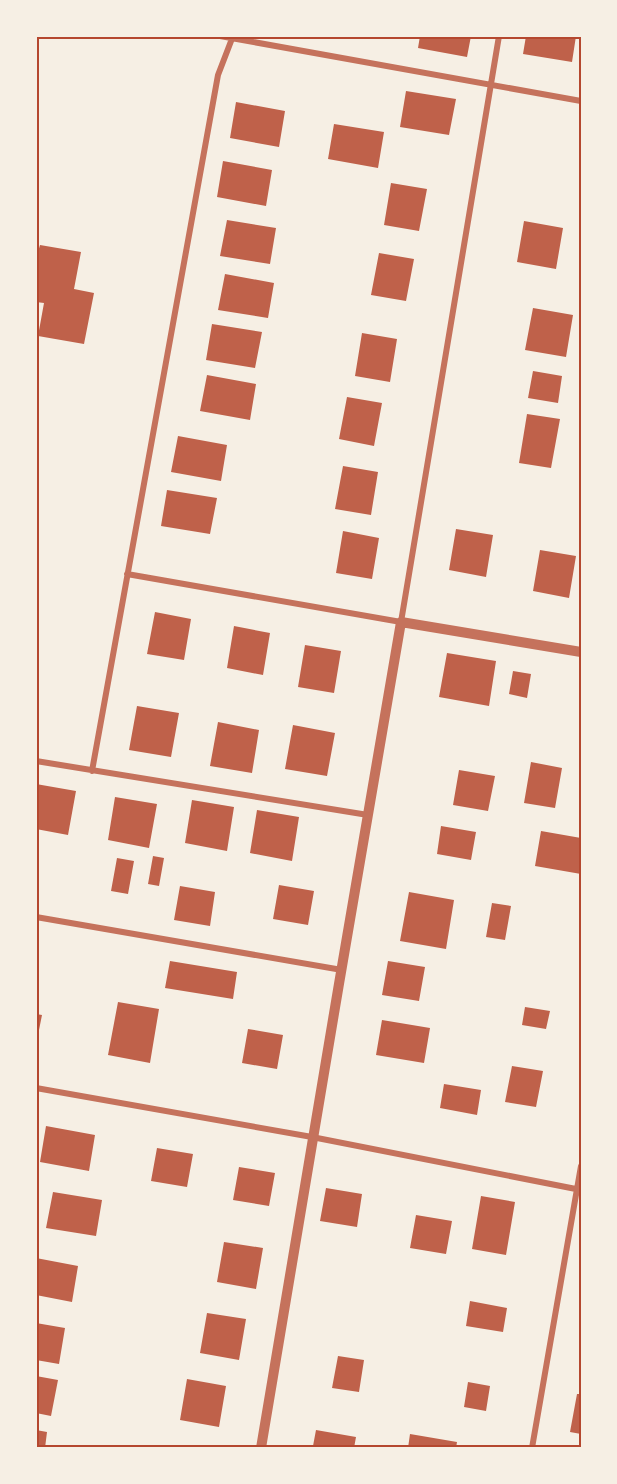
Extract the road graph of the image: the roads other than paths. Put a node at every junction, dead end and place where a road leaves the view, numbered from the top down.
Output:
1 (220, 36) edge
2 (499, 36) edge
3 (232, 37) edge
4 (491, 86) junction
5 (581, 101) edge
6 (127, 574) junction
7 (400, 622) junction
8 (581, 652) edge
9 (36, 761) edge
10 (92, 771) junction
11 (368, 815) junction
12 (36, 917) edge
13 (342, 970) junction
14 (36, 1088) edge
15 (312, 1137) junction
16 (581, 1166) edge
17 (579, 1189) edge
18 (261, 1448) edge
19 (532, 1448) edge

1 - 3 street
2 - 4 street
3 - 4 street
3 - 6 street
4 - 5 street
4 - 7 street
6 - 7 street
6 - 10 street
7 - 8 street
7 - 11 street
9 - 10 street
10 - 11 street
11 - 13 street
12 - 13 street
13 - 15 street
14 - 15 street
15 - 17 street
15 - 18 street
16 - 17 street
17 - 19 street

